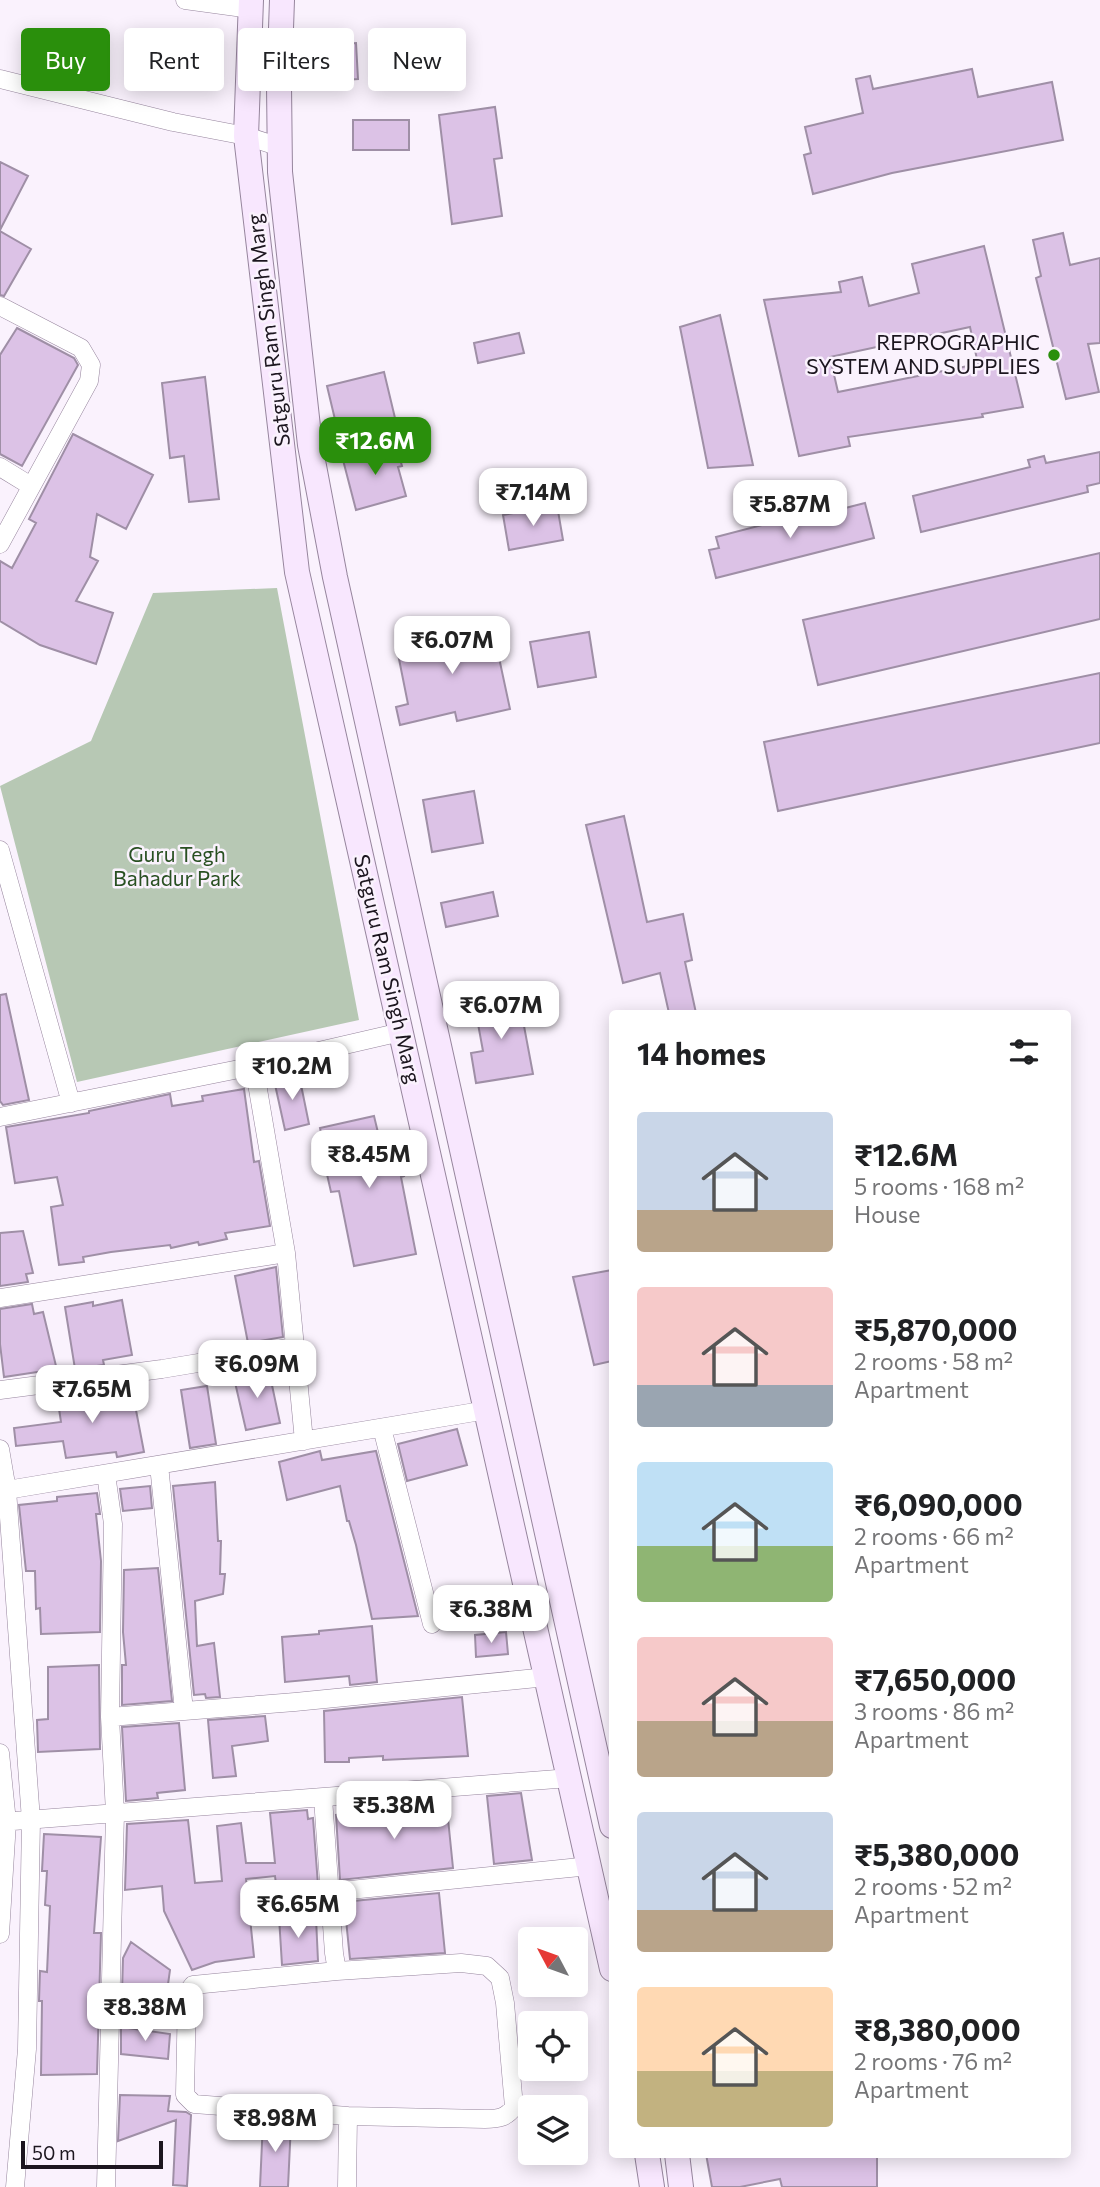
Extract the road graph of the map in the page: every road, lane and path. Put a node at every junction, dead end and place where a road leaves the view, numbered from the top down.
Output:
1 (185, 0) edge
2 (282, 0) edge
3 (251, 5) edge
4 (0, 79) edge
5 (246, 136) junction
6 (280, 147) junction
7 (0, 306) edge
8 (0, 467) edge
9 (31, 486) junction
10 (0, 544) edge
11 (0, 850) edge
12 (401, 1032) junction
13 (254, 1066) junction
14 (71, 1103) junction
15 (0, 1117) edge
16 (286, 1253) junction
17 (0, 1298) edge
18 (294, 1347) junction
19 (0, 1390) edge
20 (487, 1410) junction
21 (382, 1428) junction
22 (304, 1441) junction
23 (0, 1449) edge
24 (159, 1465) junction
25 (106, 1474) junction
26 (7, 1490) junction
27 (432, 1624) dead end
28 (547, 1677) junction
29 (184, 1711) junction
30 (110, 1717) junction
31 (0, 1753) edge
32 (570, 1778) junction
33 (323, 1798) junction
34 (609, 1812) edge
35 (115, 1813) junction
36 (31, 1820) junction
37 (4, 1822) edge
38 (590, 1866) junction
39 (330, 1892) junction
40 (0, 1934) edge
41 (609, 1955) edge
42 (337, 1971) junction
43 (348, 2116) junction
44 (648, 2158) edge
45 (677, 2158) edge
46 (15, 2187) edge
47 (106, 2187) edge
48 (347, 2187) edge
49 (652, 2187) edge
50 (681, 2187) edge

1 - 3 street
2 - 6 main road, Satguru Ram Singh Marg
3 - 5 main road, Satguru Ram Singh Marg
4 - 5 street
5 - 6 street
5 - 12 main road, Satguru Ram Singh Marg
6 - 34 main road, Satguru Ram Singh Marg
7 - 9 street
8 - 9 street
9 - 10 street
11 - 14 street
12 - 13 street
12 - 20 main road, Satguru Ram Singh Marg
13 - 14 street
13 - 16 street
14 - 15 street
16 - 17 street
16 - 18 street
18 - 19 street
18 - 22 street
20 - 21 street
20 - 28 main road, Satguru Ram Singh Marg
21 - 22 street
21 - 27 street
22 - 24 street
23 - 26 street
24 - 25 street
24 - 29 street
25 - 26 street
25 - 30 street
26 - 36 street
28 - 29 street
28 - 32 main road, Satguru Ram Singh Marg
29 - 30 street
30 - 35 street
31 - 37 street
32 - 33 street
32 - 38 main road, Satguru Ram Singh Marg
33 - 35 street
33 - 39 street
35 - 36 street
35 - 47 street
36 - 37 street
36 - 46 street
37 - 40 street
38 - 39 street
38 - 41 main road, Satguru Ram Singh Marg
39 - 42 street
42 - 43 street
42 - 43 street
43 - 48 street
44 - 49 main road
45 - 50 main road

